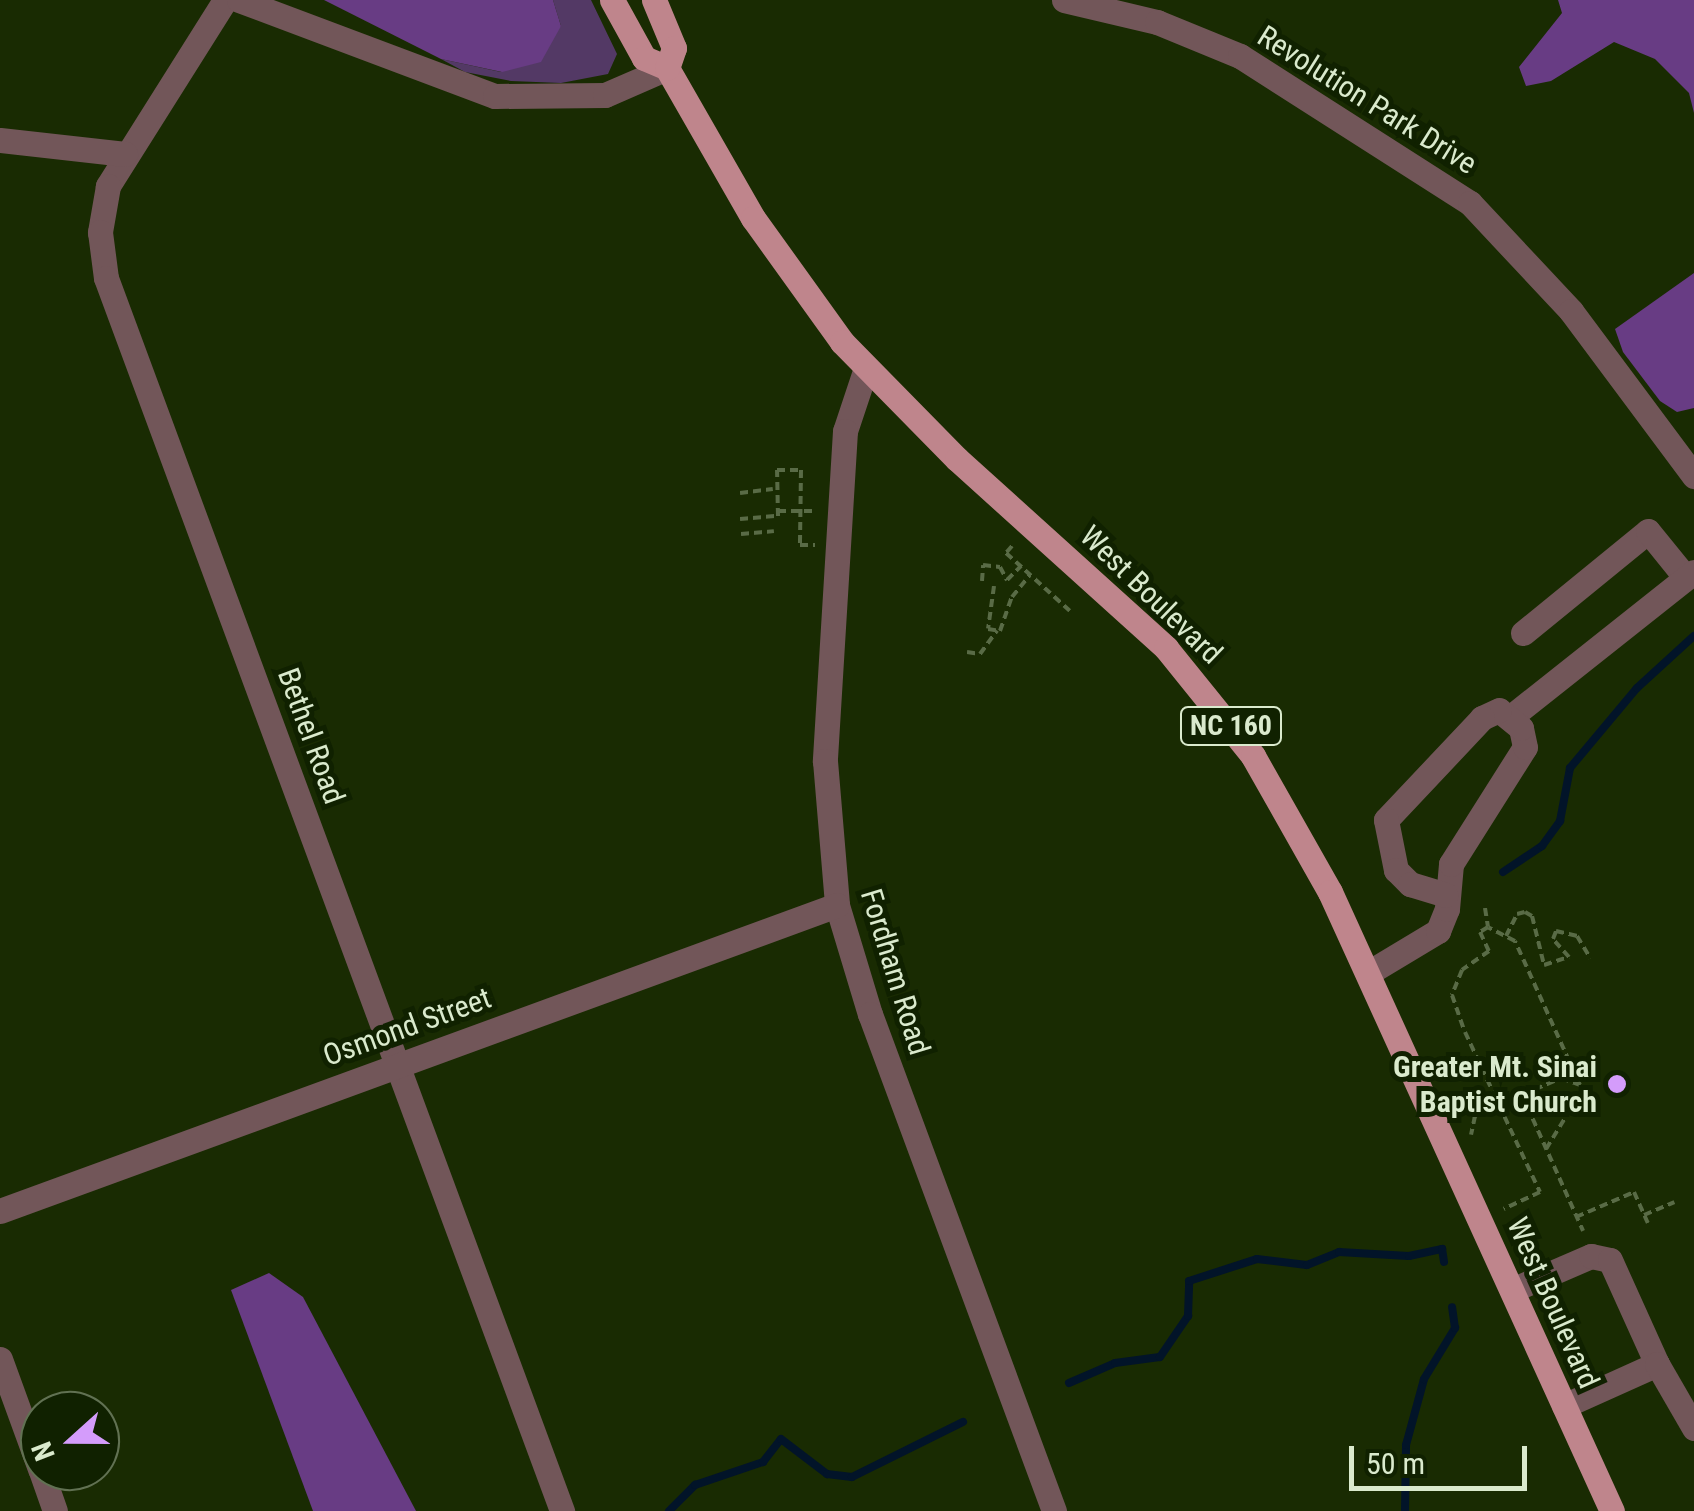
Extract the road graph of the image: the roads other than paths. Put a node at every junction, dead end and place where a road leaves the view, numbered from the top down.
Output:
1 (225, 0) edge
2 (240, 0) edge
3 (612, 0) edge
4 (654, 0) edge
5 (1064, 0) edge
6 (667, 68) junction
7 (0, 140) edge
8 (125, 154) junction
9 (866, 368) junction
10 (1694, 476) edge
11 (1690, 575) edge
12 (1524, 632) dead end
13 (1512, 716) junction
14 (1445, 896) junction
15 (837, 905) junction
16 (1368, 974) junction
17 (398, 1066) junction
18 (0, 1211) edge
19 (1512, 1290) junction
20 (0, 1359) edge
21 (1658, 1364) junction
22 (1564, 1406) junction
23 (20, 1414) edge
24 (1694, 1428) edge
25 (562, 1511) edge
26 (1054, 1511) edge
27 (1612, 1511) edge

1 - 8 street, Bethel Road
2 - 6 street
3 - 6 main road, West Boulevard / NC 160
4 - 6 main road, West Boulevard / NC 160
5 - 10 street, Revolution Park Drive
6 - 9 main road, West Boulevard / NC 160
7 - 8 street
8 - 17 street, Bethel Road
9 - 15 street, Fordham Road
9 - 16 main road, West Boulevard / NC 160
11 - 12 street
11 - 13 street
13 - 14 street
13 - 14 street
14 - 16 street
15 - 17 street, Osmond Street
15 - 26 street, Fordham Road
16 - 19 main road, West Boulevard / NC 160
17 - 18 street, Osmond Street
17 - 25 street, Bethel Road
19 - 21 street
19 - 22 main road, West Boulevard / NC 160
20 - 23 street
21 - 22 street
21 - 24 street
22 - 27 main road, West Boulevard / NC 160

